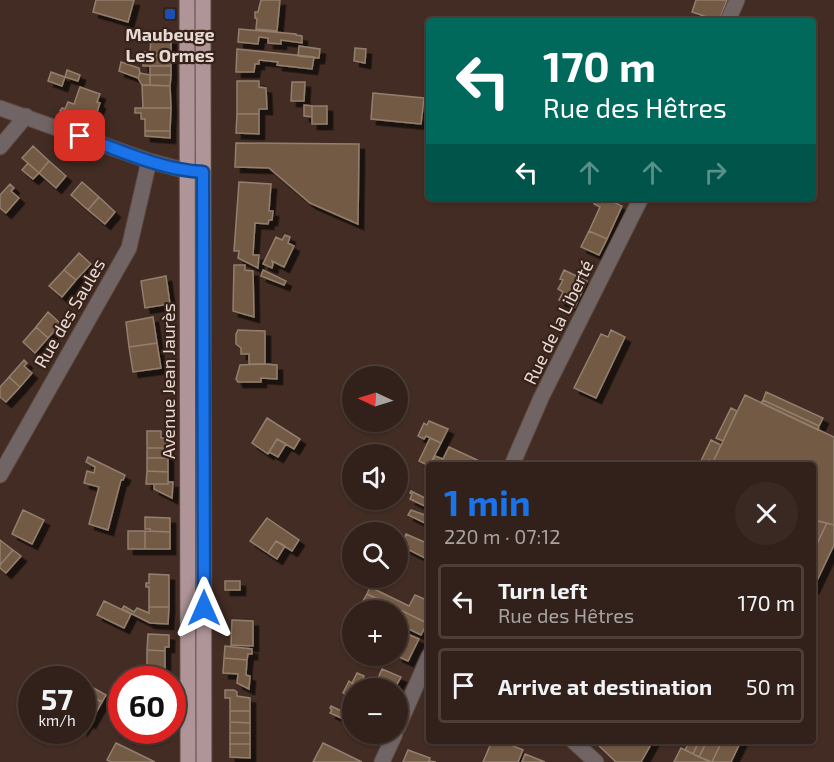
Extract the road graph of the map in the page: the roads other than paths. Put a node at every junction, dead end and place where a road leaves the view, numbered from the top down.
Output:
1 (187, 0) edge
2 (203, 0) edge
3 (737, 0) edge
4 (729, 18) edge
5 (0, 108) edge
6 (26, 117) junction
7 (0, 147) edge
8 (149, 161) junction
9 (187, 171) junction
10 (203, 172) junction
11 (640, 201) edge
12 (513, 462) edge
13 (0, 475) edge
14 (426, 663) edge
15 (408, 704) edge
16 (390, 744) edge
17 (576, 744) edge
18 (188, 762) edge
19 (204, 762) edge
20 (382, 762) edge
21 (596, 762) edge

1 - 9 main road, Avenue Jean Jaurès
2 - 10 main road, Avenue Jean Jaurès
3 - 4 street
5 - 6 street
6 - 7 street
6 - 8 street
8 - 9 street
8 - 13 street, Rue des Saules
9 - 10 street
9 - 18 main road, Avenue Jean Jaurès
10 - 19 main road, Avenue Jean Jaurès
11 - 12 street, Rue de la Liberté
14 - 15 street
16 - 20 street
17 - 21 street

